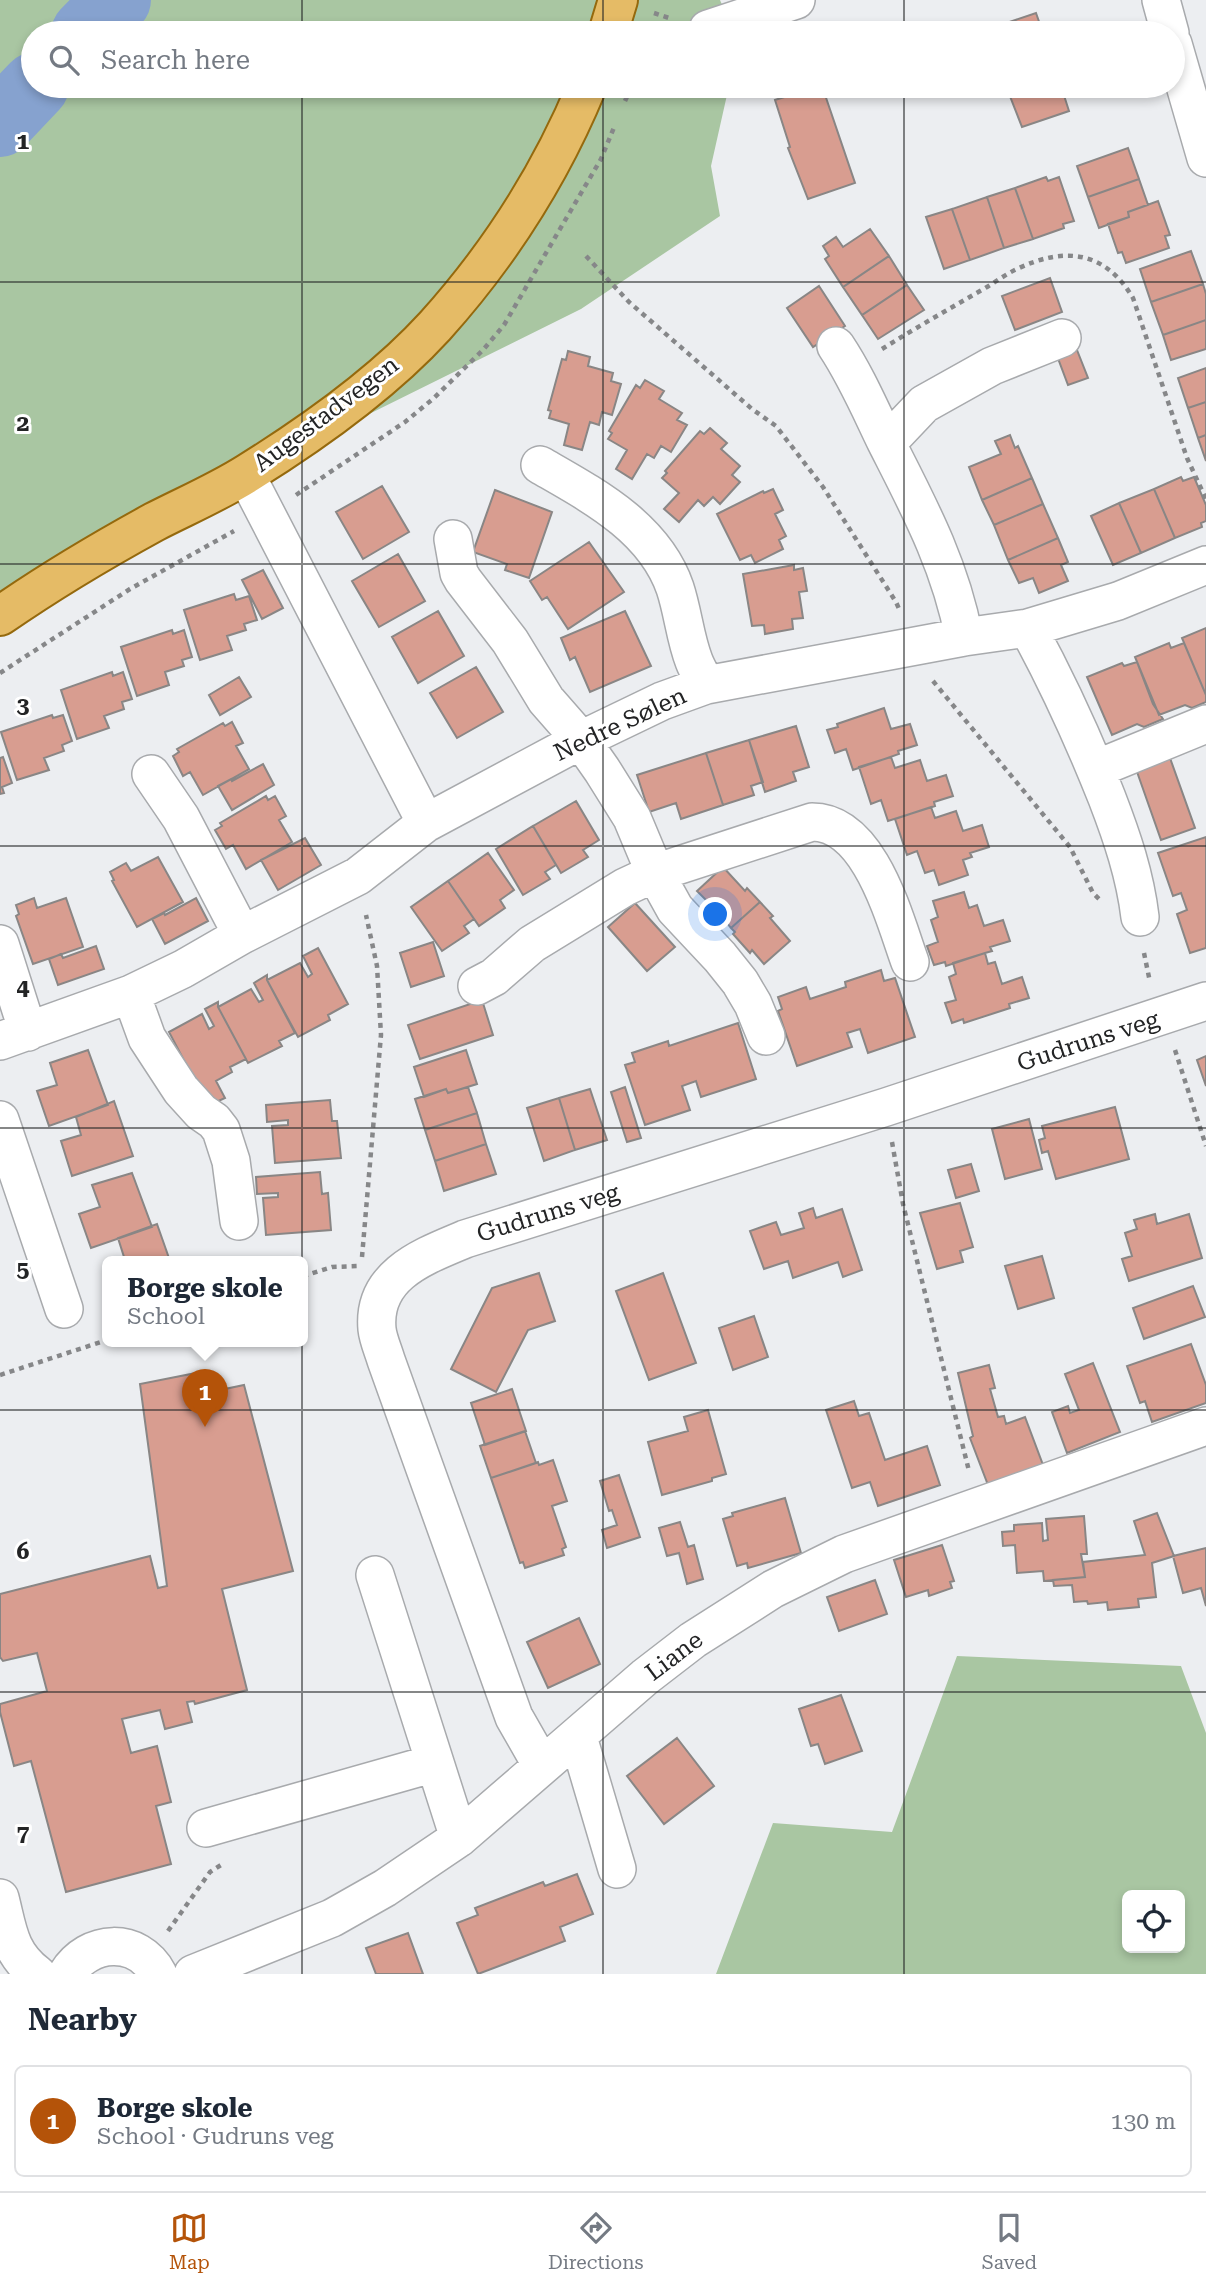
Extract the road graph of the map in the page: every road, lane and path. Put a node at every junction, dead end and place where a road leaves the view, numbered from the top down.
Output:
1 (618, 0) edge
2 (796, 0) edge
3 (1161, 0) edge
4 (612, 21) edge
5 (732, 21) edge
6 (1167, 21) edge
7 (1185, 85) edge
8 (582, 98) edge
9 (1206, 158) edge
10 (586, 256) dead end
11 (1062, 338) dead end
12 (836, 346) dead end
13 (887, 443) junction
14 (540, 464) dead end
15 (246, 475) junction
16 (453, 539) dead end
17 (1206, 565) edge
18 (0, 616) edge
19 (1028, 628) junction
20 (964, 637) junction
21 (913, 647) junction
22 (706, 685) junction
23 (1206, 724) edge
24 (581, 740) junction
25 (1096, 769) junction
26 (151, 774) dead end
27 (425, 823) junction
28 (655, 873) junction
29 (358, 876) junction
30 (1140, 917) junction
31 (242, 935) junction
32 (0, 944) edge
33 (910, 962) dead end
34 (477, 986) dead end
35 (131, 994) junction
36 (1206, 1001) edge
37 (1164, 1015) junction
38 (766, 1036) dead end
39 (14, 1037) edge
40 (887, 1107) junction
41 (0, 1120) edge
42 (1206, 1146) edge
43 (239, 1220) dead end
44 (308, 1274) edge
45 (64, 1309) dead end
46 (102, 1342) edge
47 (0, 1375) edge
48 (1206, 1426) edge
49 (979, 1505) junction
50 (375, 1575) dead end
51 (578, 1737) junction
52 (435, 1763) junction
53 (542, 1766) junction
54 (253, 1815) junction
55 (206, 1828) dead end
56 (459, 1838) junction
57 (617, 1869) dead end
58 (0, 1898) edge
59 (155, 1969) edge
60 (37, 1974) edge
61 (67, 1974) edge
62 (193, 1974) edge

1 - 4 main road
2 - 5 street
3 - 6 street
7 - 9 street
8 - 15 main road, Augestadvegen
10 - 21 path
11 - 13 street
12 - 13 street
13 - 20 street
14 - 22 street
15 - 18 main road, Augestadvegen
15 - 27 street
16 - 24 street
17 - 19 street, Nedre Sølen
19 - 20 street, Nedre Sølen
19 - 25 street
20 - 21 street, Nedre Sølen
21 - 22 street, Nedre Sølen
21 - 30 path
22 - 24 street, Nedre Sølen
23 - 25 street
24 - 27 street, Nedre Sølen
24 - 28 street
25 - 30 street
26 - 31 street
27 - 29 street, Nedre Sølen
28 - 33 street
28 - 34 street
28 - 38 street
29 - 31 street, Nedre Sølen
29 - 44 path
30 - 37 path
31 - 35 street, Nedre Sølen
32 - 39 street
35 - 39 street, Nedre Sølen
35 - 43 street
36 - 37 street, Gudruns veg
37 - 40 street, Gudruns veg
37 - 42 path
40 - 49 path
40 - 53 street, Gudruns veg
41 - 45 street
46 - 47 path
48 - 49 street, Liane
49 - 51 street, Liane
50 - 52 street
51 - 53 street, Liane
51 - 57 street
52 - 54 street
52 - 56 street
53 - 56 street, Liane
54 - 55 street
54 - 59 path
56 - 62 street, Liane
58 - 60 street
59 - 61 street

